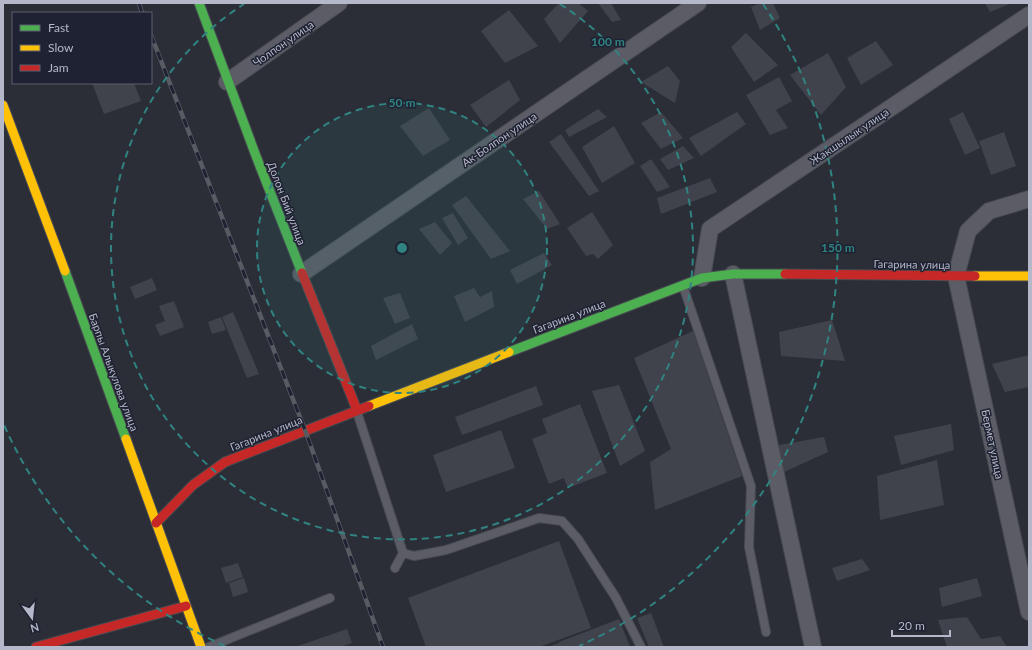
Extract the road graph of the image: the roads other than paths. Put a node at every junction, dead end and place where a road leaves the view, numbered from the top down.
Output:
1 (199, 3) edge
2 (339, 3) edge
3 (698, 3) edge
4 (1029, 15) edge
5 (227, 82) junction
6 (3, 105) edge
7 (1029, 199) edge
8 (301, 274) junction
9 (733, 274) junction
10 (956, 276) junction
11 (1029, 276) edge
12 (702, 278) junction
13 (683, 285) junction
14 (357, 410) junction
15 (156, 523) junction
16 (402, 553) junction
17 (395, 568) dead end
18 (330, 598) dead end
19 (186, 606) junction
20 (1029, 612) edge
21 (766, 632) dead end
22 (36, 647) edge
23 (201, 647) edge
24 (209, 647) edge
25 (641, 647) edge
26 (813, 647) edge

1 - 5 main road, Долон Бий улица
2 - 5 street, Чолпон улица
3 - 8 street, Ак-Болпон улица
4 - 12 street, Жакшылык улица
5 - 8 main road, Долон Бий улица
6 - 15 main road, Барпы Алыкулова улица
7 - 10 street
8 - 14 main road, Долон Бий улица
9 - 10 main road, Гагарина улица
9 - 12 main road, Гагарина улица
9 - 26 street
10 - 11 main road, Гагарина улица
10 - 20 street, Бермет улица
12 - 13 main road, Гагарина улица
13 - 14 main road, Гагарина улица
13 - 21 lane
14 - 15 main road, Гагарина улица
14 - 16 lane
15 - 19 main road, Барпы Алыкулова улица
16 - 17 lane
16 - 25 lane
18 - 24 lane
19 - 22 main road
19 - 23 main road, Барпы Алыкулова улица

